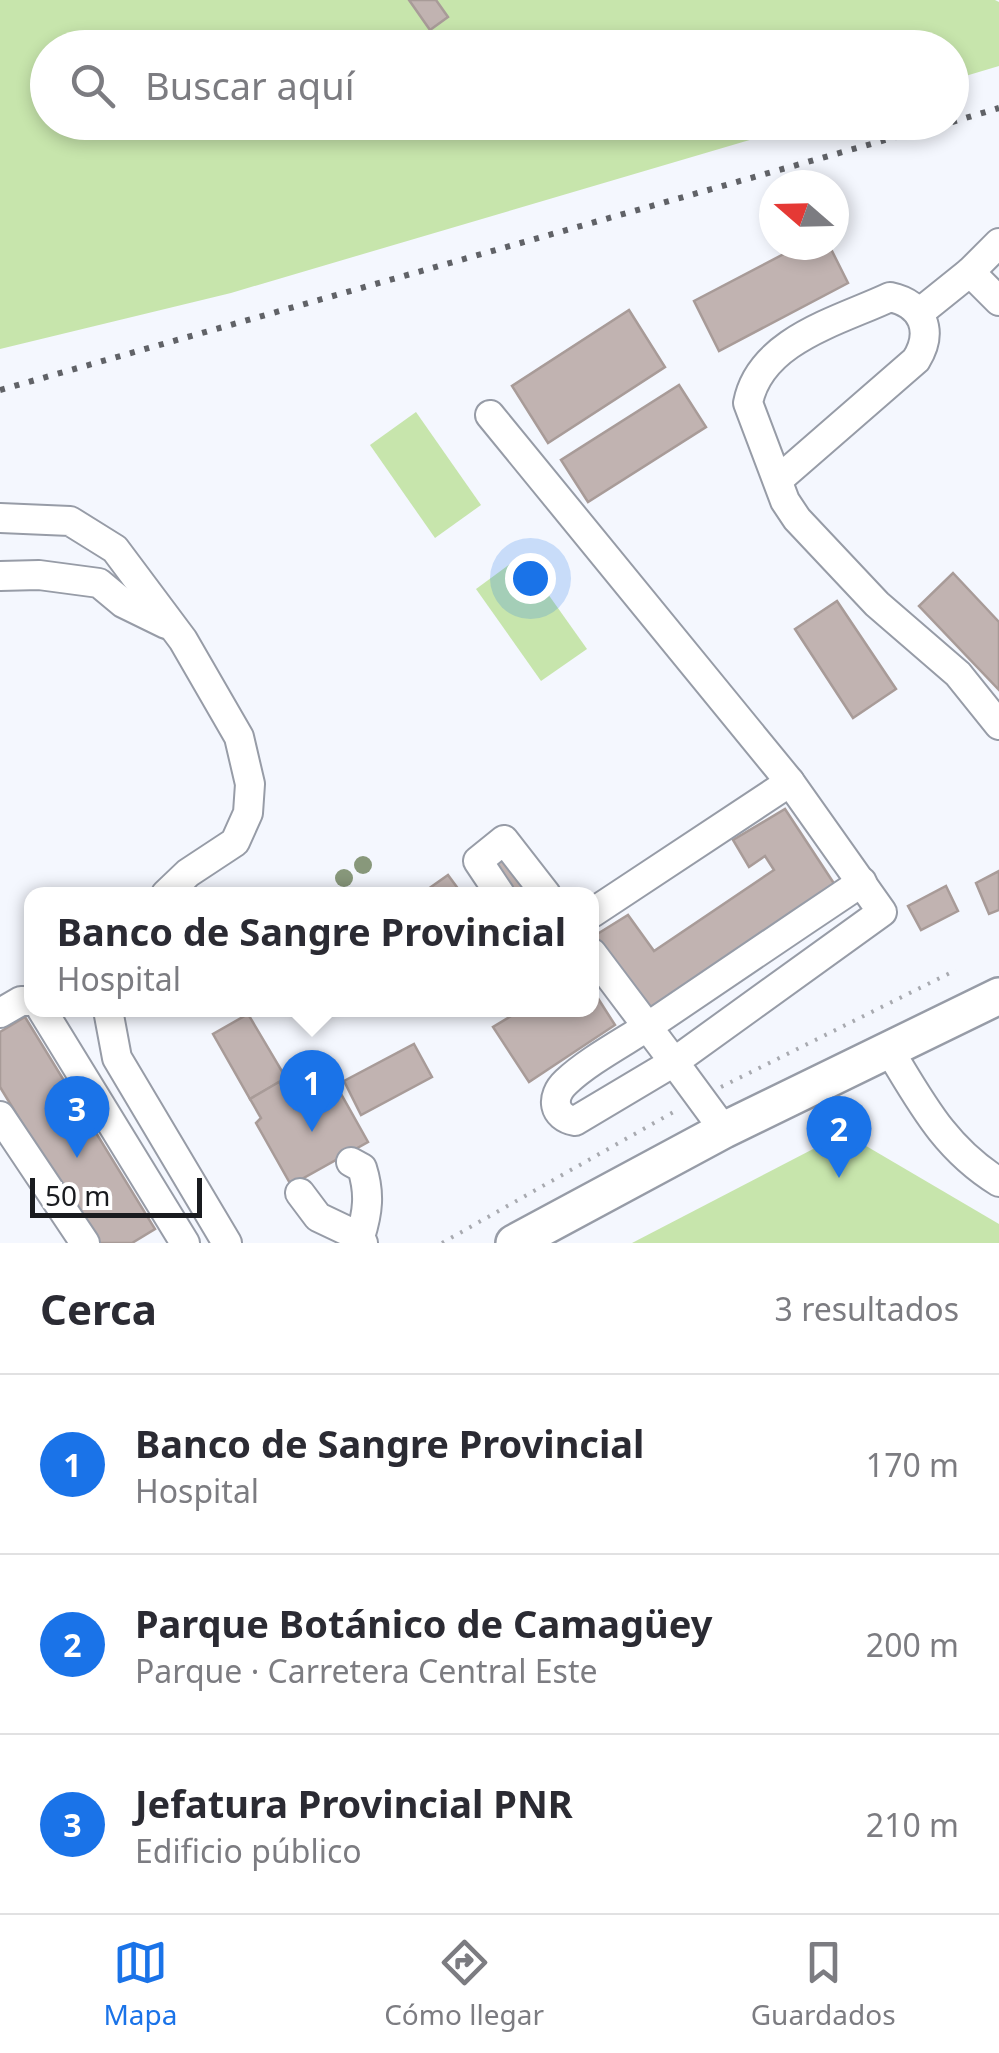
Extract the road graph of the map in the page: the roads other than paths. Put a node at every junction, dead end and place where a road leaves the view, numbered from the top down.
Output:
1 (999, 243) edge
2 (970, 272) junction
3 (999, 302) edge
4 (919, 313) junction
5 (490, 414) dead end
6 (778, 480) junction
7 (0, 518) edge
8 (0, 576) edge
9 (174, 629) junction
10 (999, 725) edge
11 (790, 782) junction
12 (862, 882) junction
13 (174, 887) edge
14 (495, 887) edge
15 (541, 887) edge
16 (599, 908) edge
17 (599, 962) edge
18 (999, 996) edge
19 (24, 1001) edge
20 (0, 1012) edge
21 (46, 1017) edge
22 (109, 1017) edge
23 (649, 1026) junction
24 (888, 1048) junction
25 (674, 1062) junction
26 (0, 1116) edge
27 (724, 1130) junction
28 (351, 1162) dead end
29 (999, 1182) edge
30 (300, 1193) dead end
31 (180, 1236) edge
32 (362, 1240) edge
33 (85, 1243) edge
34 (151, 1243) edge
35 (227, 1243) edge
36 (514, 1243) edge

1 - 2 lane
2 - 3 lane
2 - 4 lane
4 - 6 lane
4 - 6 lane
5 - 11 lane
6 - 10 lane
7 - 9 lane
8 - 9 lane
9 - 13 lane
11 - 12 lane
11 - 16 lane
12 - 23 lane
12 - 25 lane
14 - 15 lane
17 - 23 lane
18 - 24 main road
19 - 20 lane
21 - 31 lane
22 - 35 lane
23 - 25 lane
23 - 25 lane
24 - 27 main road
24 - 29 lane
25 - 27 lane
26 - 33 lane
27 - 36 main road
28 - 32 lane
30 - 32 lane
31 - 34 lane

